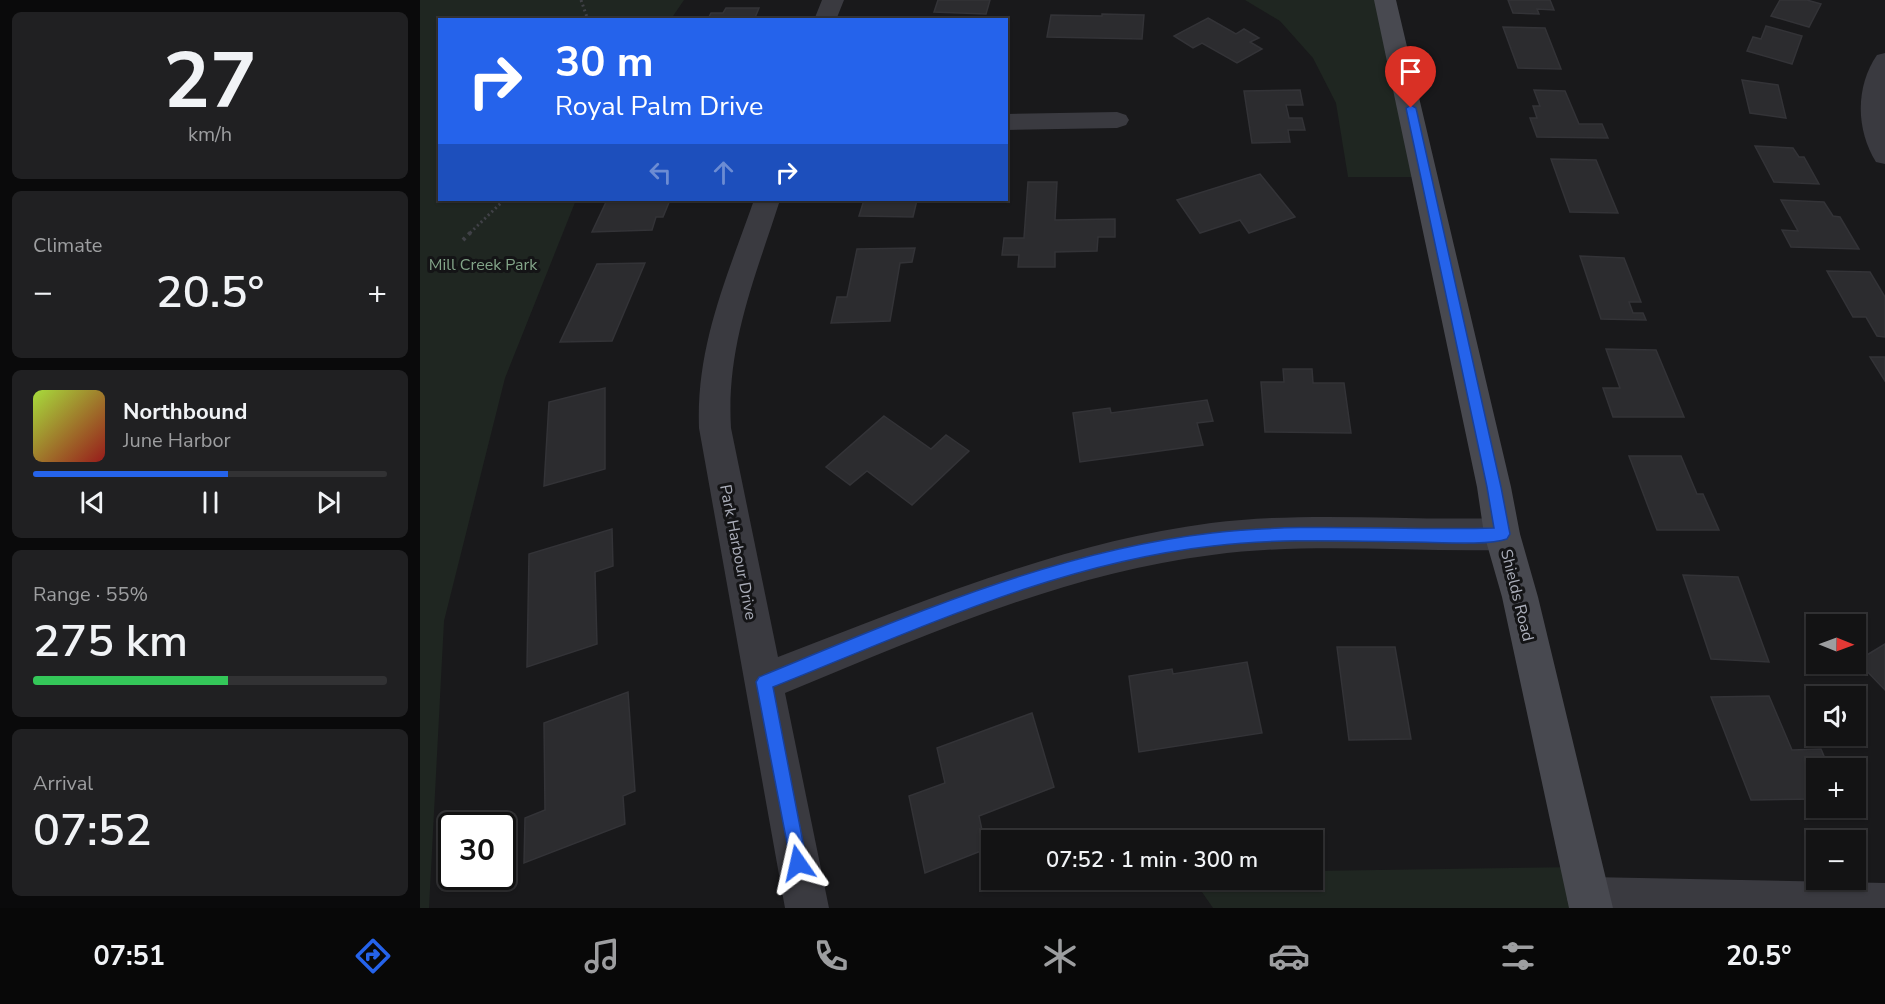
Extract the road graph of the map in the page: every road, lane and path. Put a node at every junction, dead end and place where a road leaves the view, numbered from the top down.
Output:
1 (580, 0) edge
2 (833, 0) edge
3 (1385, 0) edge
4 (587, 18) edge
5 (826, 18) edge
6 (1885, 60) edge
7 (1117, 120) dead end
8 (1008, 123) edge
9 (1885, 156) edge
10 (503, 201) edge
11 (767, 201) edge
12 (463, 240) dead end
13 (1502, 534) junction
14 (764, 682) junction
15 (1590, 904) edge
16 (1885, 905) edge
17 (807, 908) edge

1 - 4 path
2 - 5 street
3 - 13 main road, Shields Road
6 - 9 street
7 - 8 street
10 - 12 path
11 - 14 street, Park Harbour Drive
13 - 14 street
13 - 15 main road, Shields Road
14 - 17 street, Park Harbour Drive
15 - 16 street

